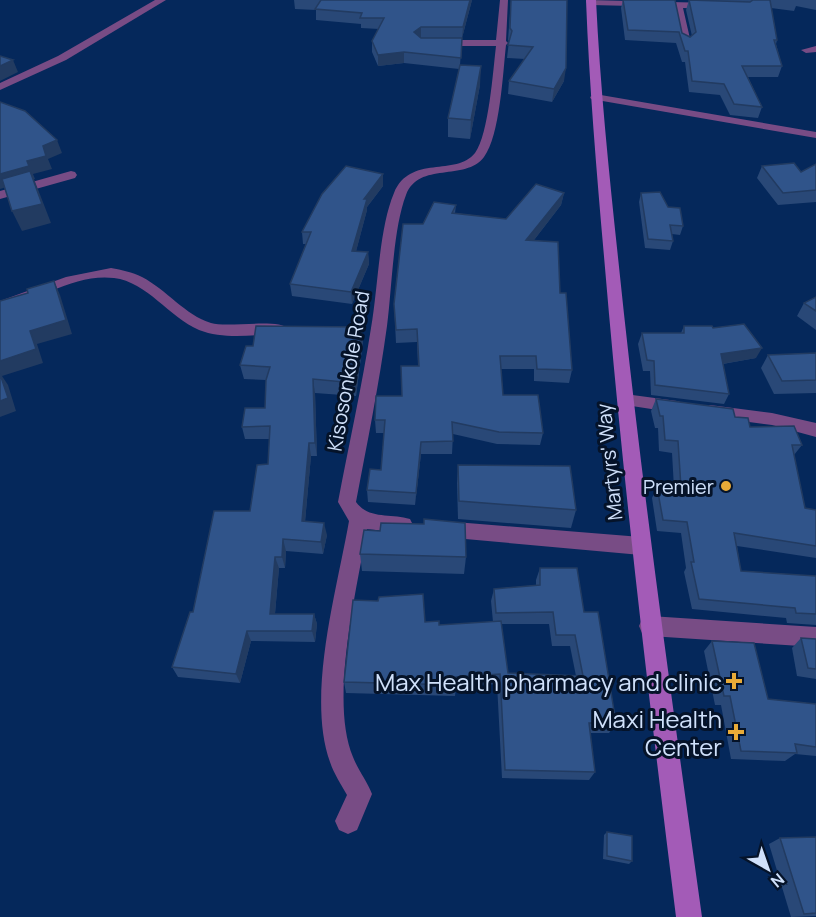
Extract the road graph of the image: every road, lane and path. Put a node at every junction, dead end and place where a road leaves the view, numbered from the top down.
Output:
1 (162, 0) edge
2 (504, 0) edge
3 (591, 1) edge
4 (678, 5) junction
5 (724, 7) edge
6 (433, 43) edge
7 (503, 43) junction
8 (686, 43) edge
9 (0, 87) edge
10 (595, 97) junction
11 (816, 135) edge
12 (71, 175) dead end
13 (0, 195) edge
14 (0, 306) edge
15 (379, 327) junction
16 (291, 328) edge
17 (360, 328) edge
18 (625, 400) junction
19 (816, 430) edge
20 (359, 519) junction
21 (641, 546) junction
22 (650, 626) junction
23 (816, 637) edge
24 (348, 821) dead end
25 (689, 917) edge

1 - 9 street
2 - 7 street, Kisosonkole Road
3 - 4 street
3 - 10 main road, Martyrs' Way
4 - 5 street
4 - 8 street
6 - 7 street
7 - 15 street, Kisosonkole Road
10 - 11 street
10 - 18 main road, Martyrs' Way
12 - 13 street
14 - 16 street
15 - 17 street
15 - 20 street, Kisosonkole Road
18 - 19 street
18 - 21 main road, Martyrs' Way
20 - 21 street
20 - 24 street
21 - 22 main road, Martyrs' Way
22 - 23 street
22 - 25 main road, Martyrs' Way

